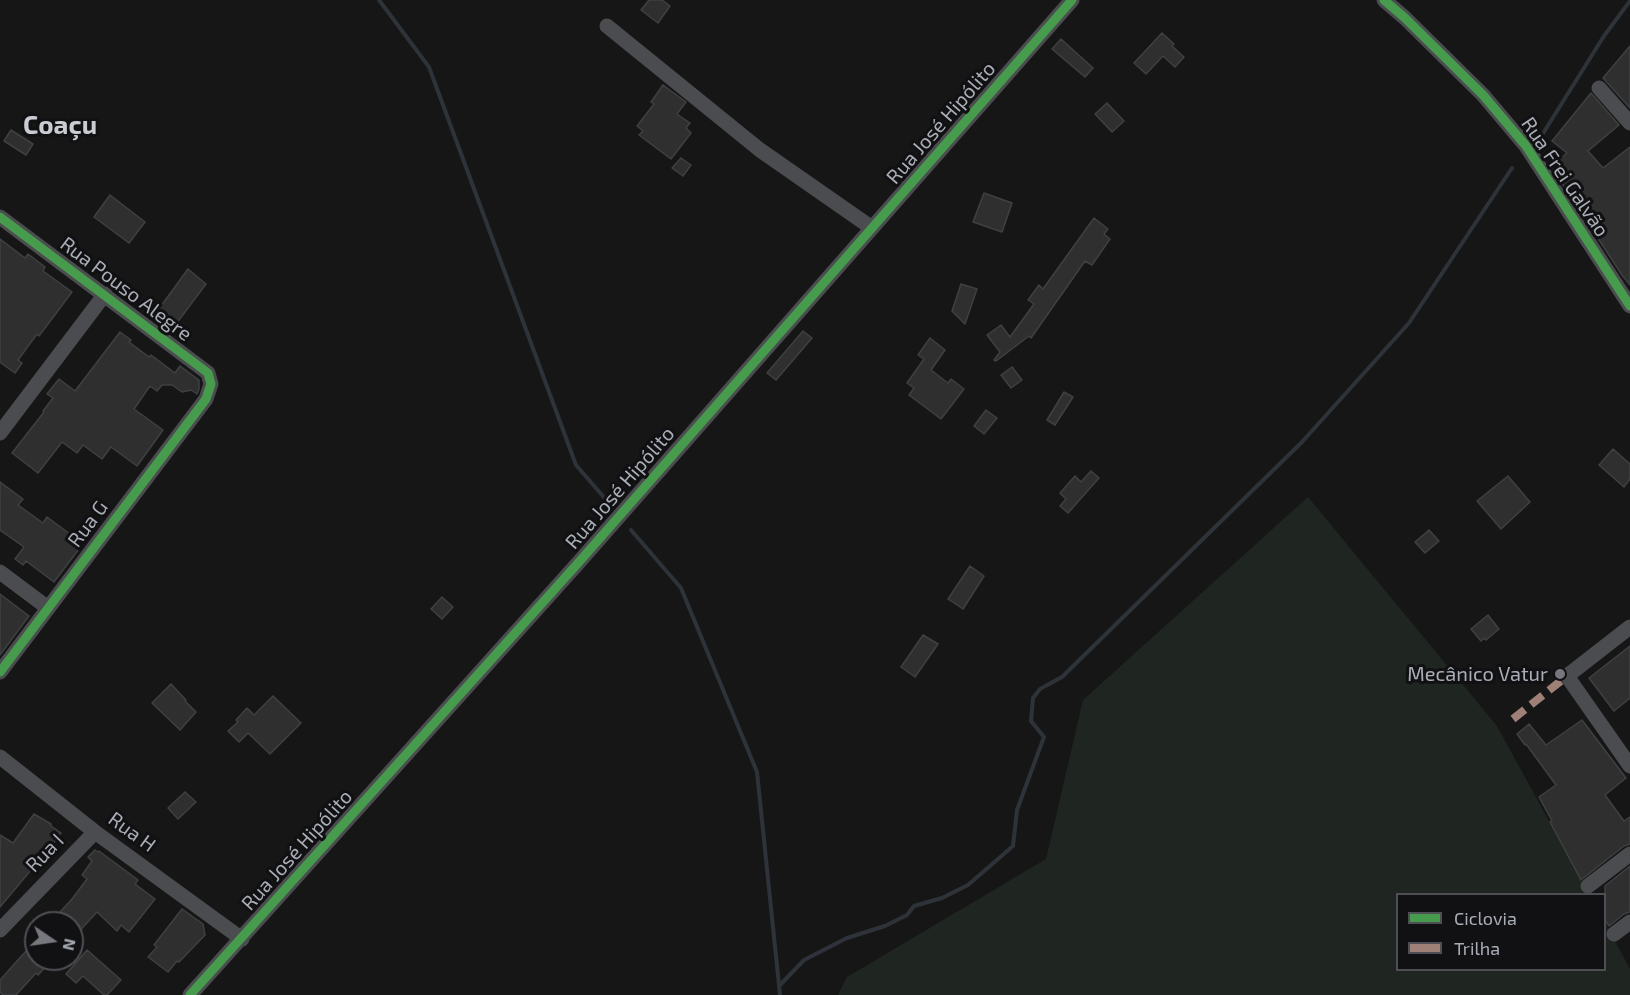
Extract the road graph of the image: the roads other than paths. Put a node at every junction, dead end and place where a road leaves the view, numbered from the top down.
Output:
1 (1072, 0) edge
2 (1384, 0) edge
3 (607, 26) dead end
4 (1599, 88) dead end
5 (1630, 123) edge
6 (0, 217) edge
7 (872, 228) junction
8 (105, 294) junction
9 (1630, 304) edge
10 (206, 399) joint
11 (0, 433) edge
12 (0, 572) edge
13 (48, 608) junction
14 (1630, 627) edge
15 (0, 672) edge
16 (0, 757) edge
17 (1630, 766) edge
18 (95, 832) junction
19 (1630, 854) edge
20 (1588, 886) dead end
21 (1630, 922) edge
22 (0, 930) edge
23 (1614, 934) dead end
24 (242, 939) junction
25 (190, 995) edge

1 - 7 street, Rua José Hipólito
2 - 9 street, Rua Frei Galvão
3 - 7 street
4 - 5 street
6 - 8 street, Rua Pouso Alegre
7 - 24 street, Rua José Hipólito
8 - 10 street, Rua Pouso Alegre
8 - 11 street
10 - 13 street, Rua G
12 - 13 street
13 - 15 street, Rua G
14 - 17 street
16 - 18 street, Rua H
18 - 22 street, Rua I
18 - 24 street, Rua H
19 - 20 street
21 - 23 street
24 - 25 street, Rua José Hipólito

